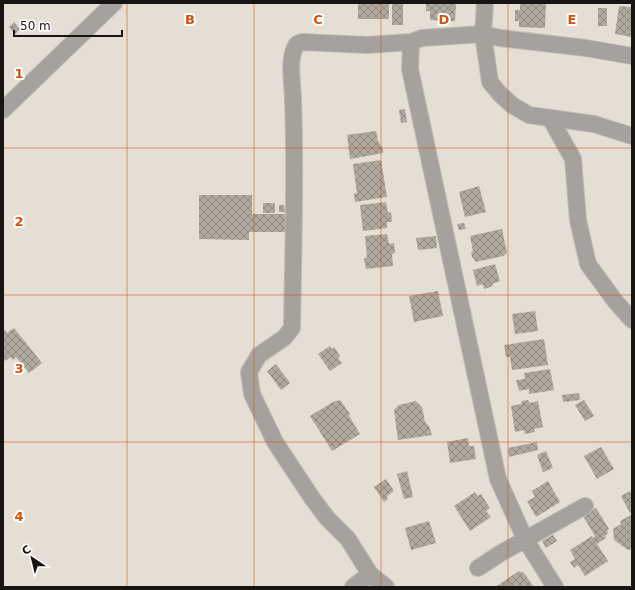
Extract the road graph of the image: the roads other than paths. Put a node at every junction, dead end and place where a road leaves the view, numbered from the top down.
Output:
1 (114, 3) edge
2 (484, 3) edge
3 (483, 34) junction
4 (411, 42) junction
5 (632, 56) edge
6 (3, 110) edge
7 (550, 118) junction
8 (632, 136) edge
9 (632, 320) edge
10 (585, 506) dead end
11 (526, 539) junction
12 (478, 568) dead end
13 (370, 574) junction
14 (353, 587) edge
15 (386, 587) edge
16 (556, 587) edge

1 - 6 street
2 - 3 street
3 - 4 street
3 - 5 street
3 - 7 street
4 - 11 street
4 - 13 street
7 - 8 street
7 - 9 street
10 - 11 street
11 - 12 street
11 - 16 street
13 - 14 street
13 - 15 street

